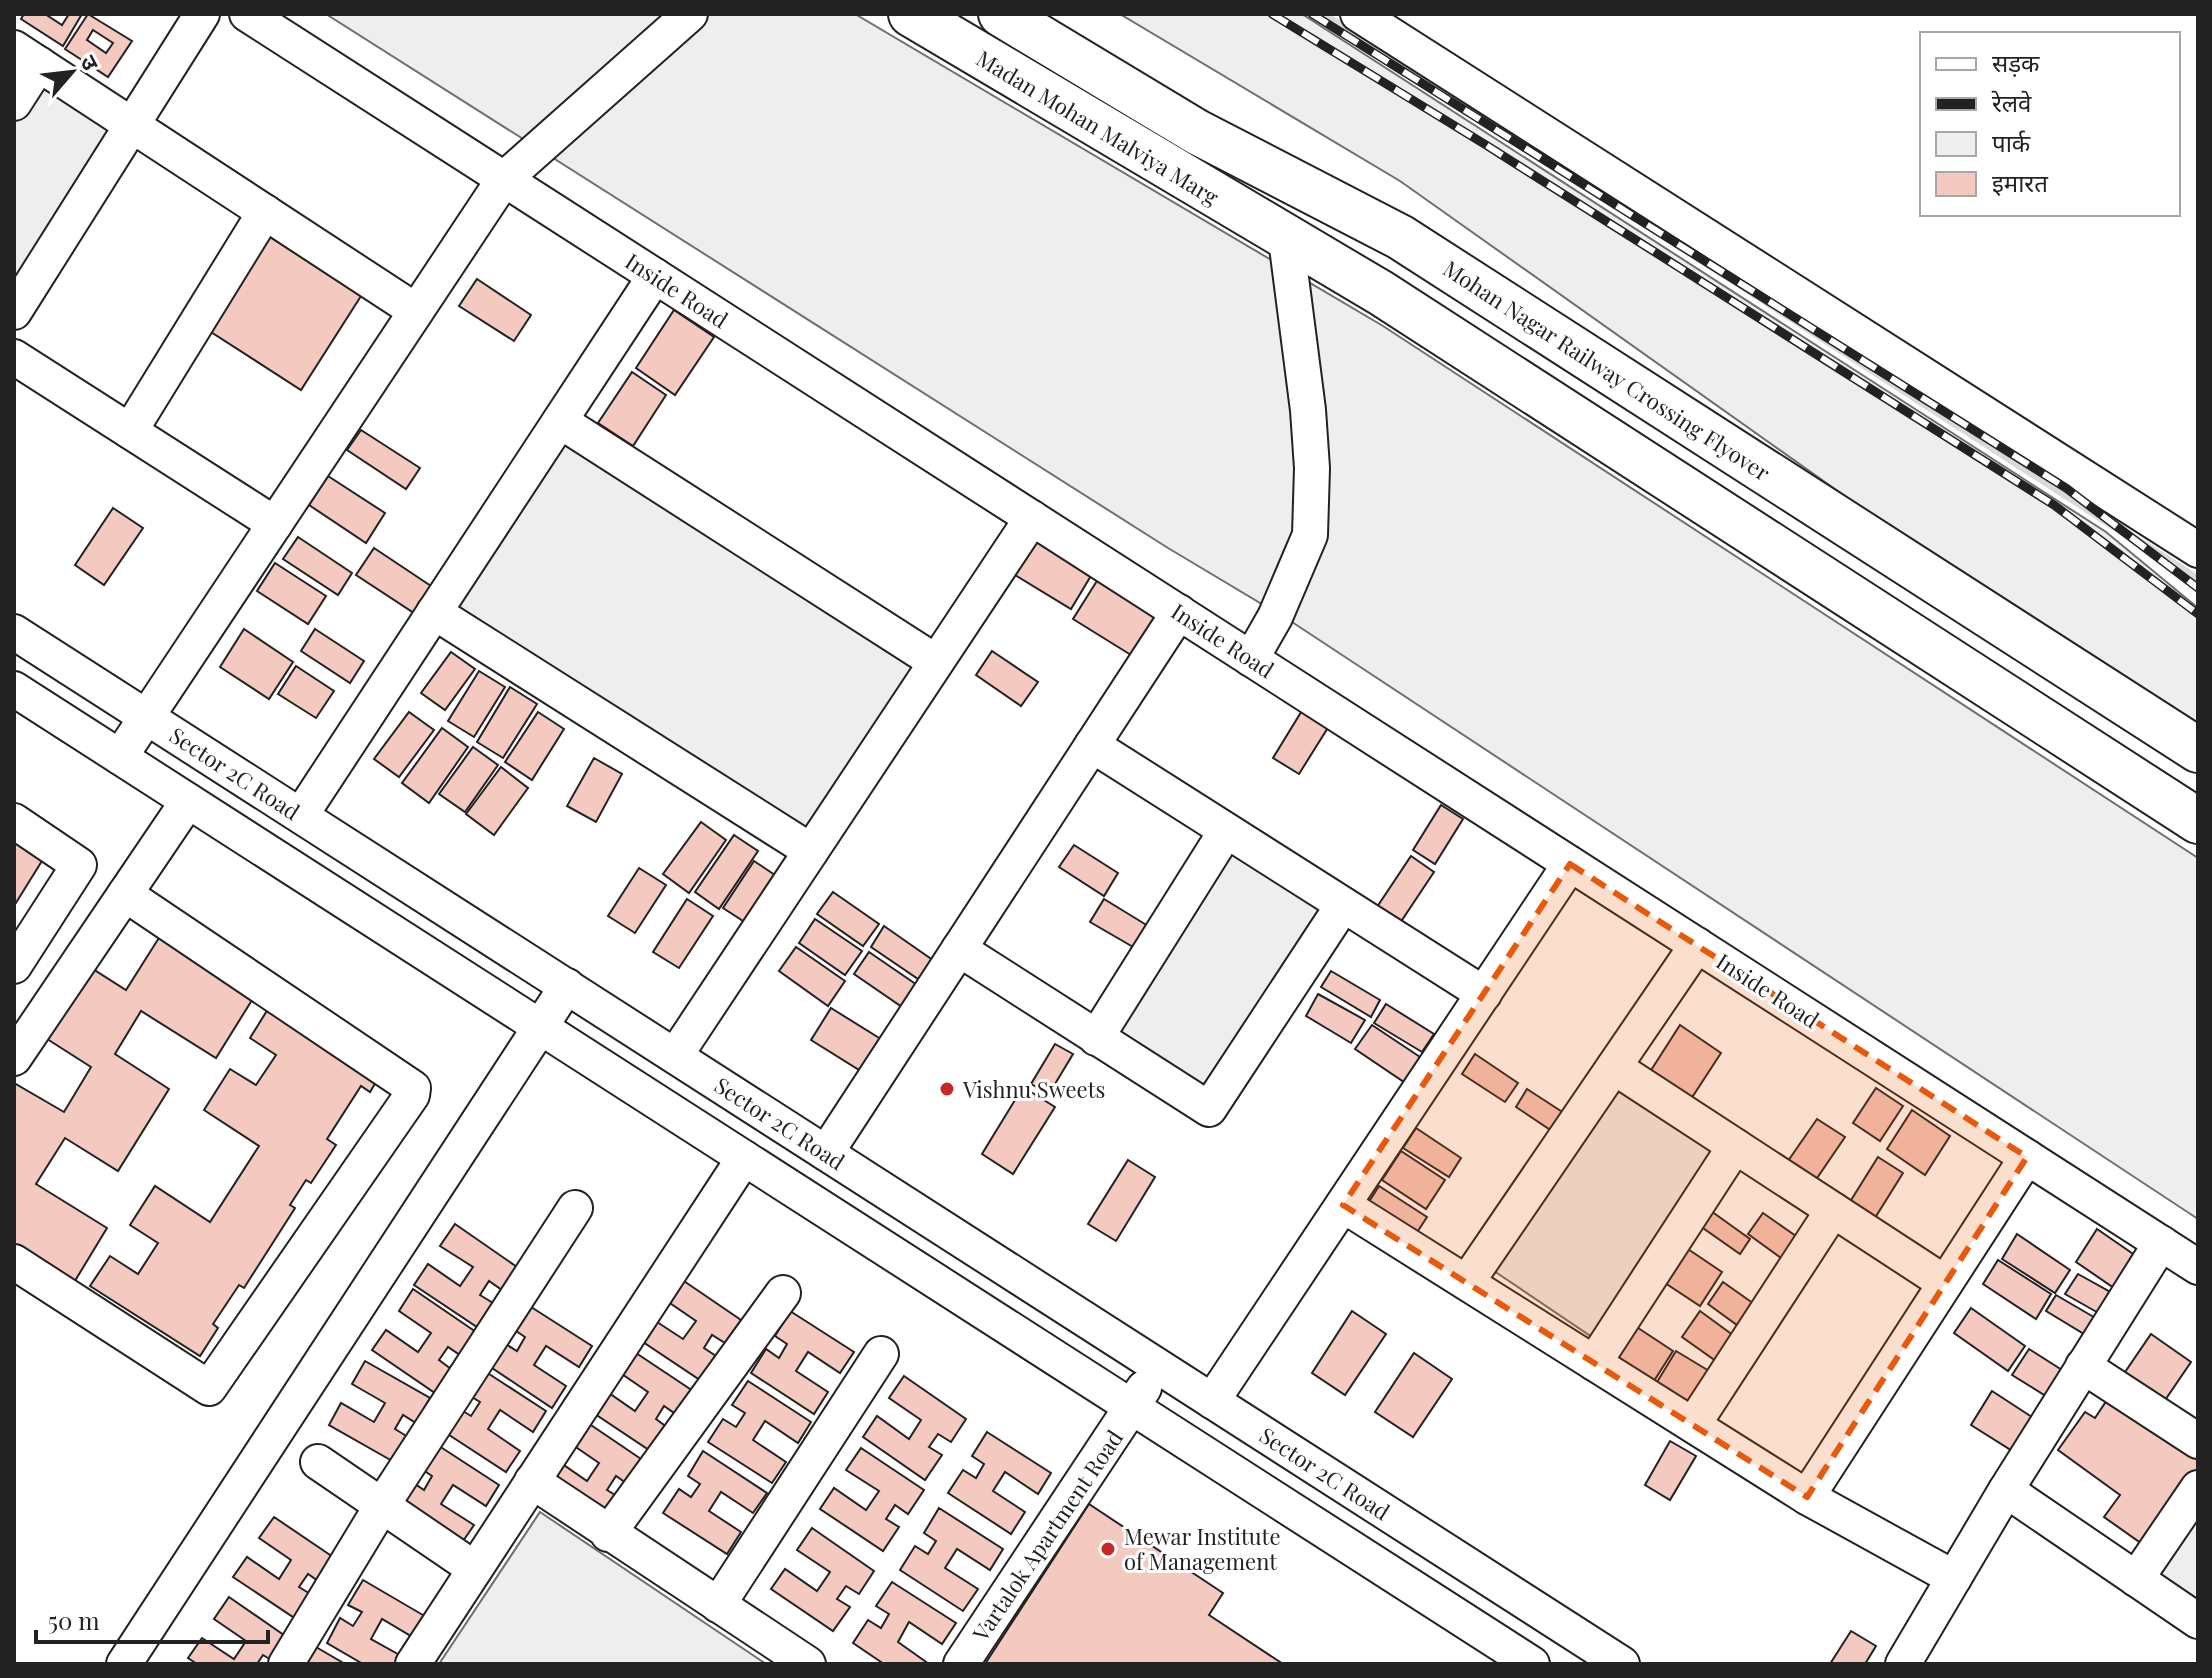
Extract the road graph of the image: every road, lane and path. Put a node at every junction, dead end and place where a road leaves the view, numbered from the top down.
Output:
1 (202, 14) edge
2 (247, 14) edge
3 (690, 14) edge
4 (911, 14) edge
5 (1001, 14) edge
6 (1358, 14) edge
7 (26, 56) edge
8 (14, 103) edge
9 (132, 125) junction
10 (504, 179) junction
11 (265, 212) junction
12 (1286, 239) junction
13 (655, 276) junction
14 (416, 311) junction
15 (14, 312) edge
16 (14, 357) edge
17 (560, 421) junction
18 (130, 431) junction
19 (1032, 518) junction
20 (275, 524) junction
21 (2198, 550) edge
22 (434, 612) junction
23 (1179, 612) junction
24 (14, 632) edge
25 (1251, 659) junction
26 (936, 662) junction
27 (14, 689) edge
28 (147, 717) junction
29 (1092, 745) junction
30 (2198, 750) edge
31 (120, 757) junction
32 (188, 801) junction
33 (301, 815) junction
34 (14, 821) edge
35 (2198, 821) edge
36 (1226, 831) junction
37 (811, 851) junction
38 (1570, 864) junction
39 (125, 894) junction
40 (1343, 905) junction
41 (1697, 945) junction
42 (959, 949) junction
43 (14, 966) edge
44 (567, 986) junction
45 (1484, 994) junction
46 (540, 1027) junction
47 (1096, 1038) junction
48 (675, 1056) junction
49 (14, 1058) edge
50 (1614, 1067) junction
51 (1735, 1146) junction
52 (826, 1153) junction
53 (2027, 1157) junction
54 (744, 1158) junction
55 (1343, 1205) junction
56 (575, 1208) dead end
57 (1833, 1210) junction
58 (952, 1234) junction
59 (2161, 1243) junction
60 (14, 1262) edge
61 (2198, 1267) edge
62 (926, 1274) junction
63 (1467, 1282) junction
64 (1945, 1283) junction
65 (783, 1293) dead end
66 (881, 1354) dead end
67 (1594, 1363) junction
68 (1158, 1366) junction
69 (2083, 1366) junction
70 (1212, 1401) junction
71 (1132, 1407) junction
72 (1693, 1425) junction
73 (2198, 1441) edge
74 (318, 1462) dead end
75 (532, 1481) junction
76 (2198, 1488) edge
77 (2006, 1490) junction
78 (1358, 1495) junction
79 (1807, 1497) junction
80 (381, 1507) junction
81 (608, 1534) junction
82 (1332, 1535) junction
83 (475, 1569) junction
84 (1954, 1578) junction
85 (2136, 1579) junction
86 (718, 1605) junction
87 (1546, 1615) junction
88 (2198, 1621) edge
89 (1522, 1661) edge
90 (124, 1664) edge
91 (286, 1664) edge
92 (413, 1664) edge
93 (808, 1664) edge
94 (961, 1664) edge
95 (1622, 1664) edge
96 (1903, 1664) edge

1 - 9 street
2 - 10 street, Inside Road
3 - 10 street
4 - 12 main road, Madan Mohan Malviya Marg
5 - 30 main road, Mohan Nagar Railway Crossing Flyover
6 - 21 street
7 - 8 street
7 - 9 street
9 - 11 street
9 - 15 street
10 - 13 street, Inside Road
10 - 14 street
11 - 14 street
11 - 18 street
12 - 25 street
12 - 35 main road
13 - 17 street
13 - 19 street, Inside Road
14 - 20 street
16 - 18 street
17 - 22 street
17 - 26 street
18 - 20 street
19 - 23 street, Inside Road
19 - 26 street
20 - 28 street
22 - 33 street
22 - 37 street
23 - 25 street, Inside Road
23 - 29 street
24 - 28 street, Sector 2C Road
25 - 38 street, Inside Road
26 - 37 street
27 - 31 street
28 - 31 street
28 - 33 street, Sector 2C Road
29 - 36 street
29 - 42 street
31 - 32 street
32 - 39 street
32 - 46 street
33 - 44 street, Sector 2C Road
34 - 43 street
36 - 40 street
36 - 47 street
37 - 48 street
38 - 41 street, Inside Road
38 - 45 street
39 - 49 street
39 - 60 street
40 - 45 street
40 - 47 street
41 - 50 street
41 - 53 street, Inside Road
42 - 47 street
42 - 52 street
44 - 46 street
44 - 48 street, Sector 2C Road
45 - 55 street
46 - 54 street
46 - 90 street
48 - 52 street, Sector 2C Road
50 - 51 street
50 - 63 street
51 - 57 street
51 - 67 street
52 - 58 street, Sector 2C Road
53 - 59 street, Inside Road
53 - 64 street
54 - 62 street
54 - 75 street
55 - 63 street
55 - 70 street
56 - 80 street
57 - 64 street
57 - 72 street
58 - 62 street
58 - 68 street, Sector 2C Road
59 - 61 street, Inside Road
59 - 69 street
62 - 71 street
63 - 67 street
64 - 79 street
65 - 81 street
66 - 86 street
67 - 72 street
68 - 70 street, Sector 2C Road
68 - 71 street, Vartalok Apartment Road
69 - 73 street
69 - 77 street
70 - 78 street, Sector 2C Road
71 - 82 street
71 - 94 street, Vartalok Apartment Road
72 - 79 street
74 - 80 street
75 - 81 street
75 - 83 street
76 - 85 street
77 - 84 street
77 - 85 street
78 - 82 street
78 - 87 street, Sector 2C Road
79 - 84 street
80 - 83 street
80 - 91 street
81 - 86 street
82 - 89 street
83 - 92 street
84 - 96 street
85 - 88 street
86 - 93 street
87 - 89 street
87 - 95 street, Sector 2C Road

